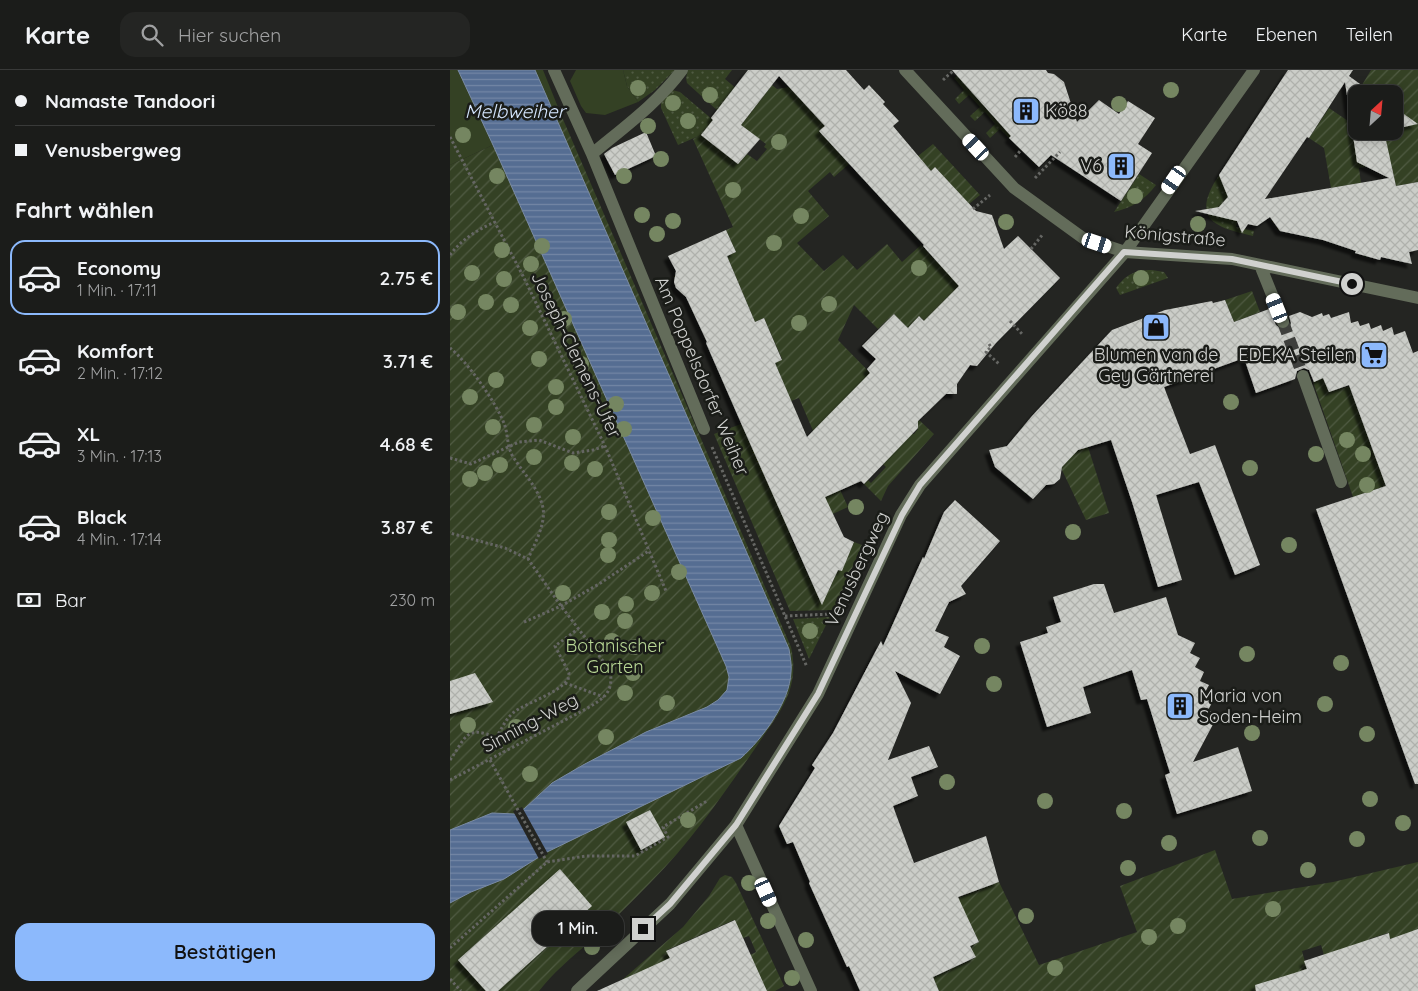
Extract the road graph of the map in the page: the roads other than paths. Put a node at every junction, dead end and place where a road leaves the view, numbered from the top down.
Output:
1 (554, 70) edge
2 (682, 70) edge
3 (905, 70) edge
4 (1254, 70) edge
5 (592, 154) junction
6 (1124, 252) junction
7 (1260, 265) junction
8 (1418, 298) edge
9 (1283, 322) tunnel mouth
10 (1303, 376) tunnel mouth
11 (704, 429) road end
12 (1341, 482) dead end
13 (736, 825) junction
14 (577, 991) edge
15 (811, 991) edge

1 - 5 street, Am Poppelsdorfer Weiher
2 - 5 street
3 - 6 street, Königstraße
4 - 6 street, Venusbergweg
5 - 11 street, Am Poppelsdorfer Weiher
6 - 7 street, Königstraße
6 - 13 street, Venusbergweg
7 - 8 street, Königstraße
7 - 9 street
10 - 12 street
13 - 14 street, Venusbergweg
13 - 15 street

